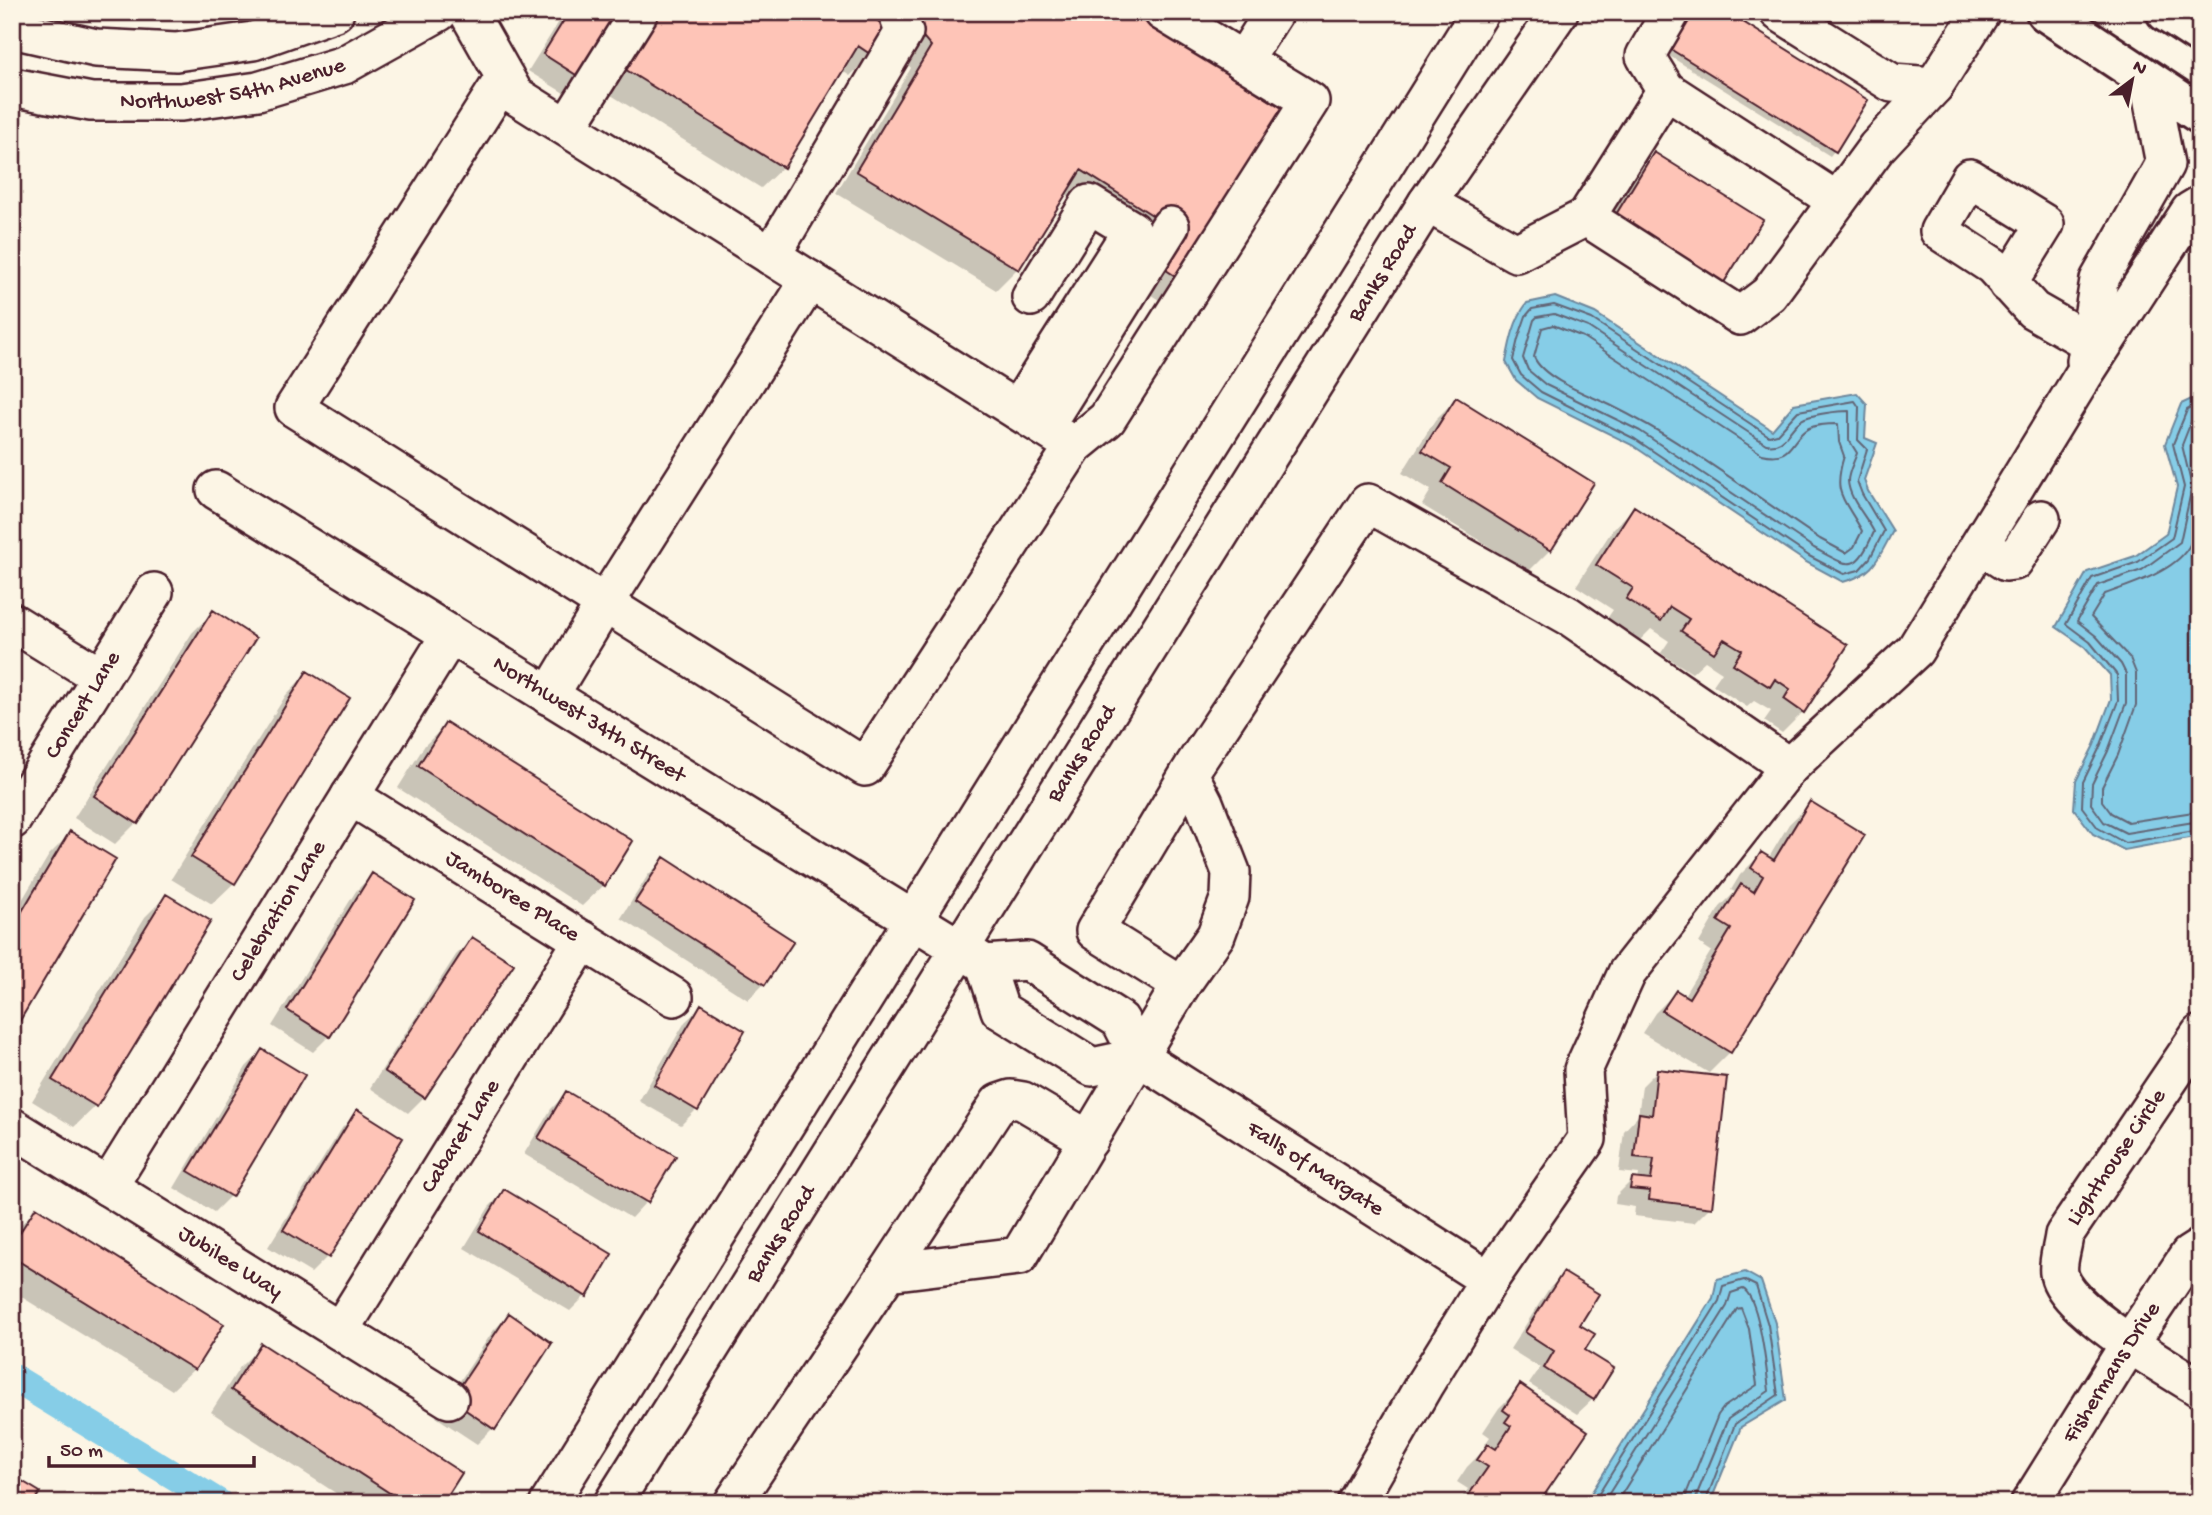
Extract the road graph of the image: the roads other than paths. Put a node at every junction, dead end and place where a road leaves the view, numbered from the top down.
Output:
1 (335, 12) edge
2 (439, 12) edge
3 (468, 12) edge
4 (639, 12) edge
5 (897, 12) edge
6 (1163, 12) edge
7 (1274, 12) edge
8 (1480, 12) edge
9 (1559, 12) edge
10 (1671, 12) edge
11 (1779, 12) edge
12 (1981, 12) edge
13 (2046, 12) edge
14 (2166, 12) edge
15 (12, 29) edge
16 (2200, 34) edge
17 (1243, 61) junction
18 (505, 77) junction
19 (2149, 81) junction
20 (1934, 86) junction
21 (12, 87) edge
22 (1666, 90) junction
23 (2200, 114) edge
24 (567, 128) junction
25 (1837, 201) junction
26 (1427, 203) junction
27 (2200, 205) edge
28 (1586, 217) junction
29 (1170, 226) dead end
30 (771, 256) junction
31 (810, 280) junction
32 (2008, 284) dead end
33 (1031, 297) dead end
34 (2086, 359) junction
35 (1045, 428) junction
36 (216, 491) dead end
37 (2041, 519) dead end
38 (1980, 545) junction
39 (154, 592) dead end
40 (605, 603) junction
41 (12, 622) edge
42 (450, 635) junction
43 (101, 677) junction
44 (550, 696) junction
45 (1789, 767) junction
46 (1189, 774) junction
47 (350, 796) junction
48 (12, 820) edge
49 (914, 920) junction
50 (583, 940) junction
51 (973, 956) junction
52 (1181, 985) junction
53 (674, 997) dead end
54 (2200, 1034) edge
55 (1139, 1057) junction
56 (12, 1127) edge
57 (1089, 1140) junction
58 (108, 1187) junction
59 (2200, 1248) edge
60 (888, 1272) junction
61 (1489, 1280) junction
62 (340, 1331) junction
63 (2130, 1343) junction
64 (2200, 1388) edge
65 (449, 1399) dead end
66 (549, 1503) edge
67 (613, 1503) edge
68 (733, 1503) edge
69 (1356, 1503) edge
70 (2030, 1503) edge

1 - 15 street, Northwest 54th Avenue
2 - 21 street, Northwest 54th Avenue
3 - 18 street
4 - 24 street
5 - 30 street
6 - 17 street
7 - 17 street
8 - 49 street
9 - 26 street, Banks Road
10 - 22 street
11 - 20 street
12 - 20 street
13 - 19 main road
14 - 16 main road
17 - 35 street
18 - 24 street
18 - 40 street
19 - 23 main road
19 - 34 street
20 - 25 street
22 - 25 street
22 - 28 street
24 - 30 street
25 - 28 street
26 - 28 street
26 - 51 street, Banks Road
27 - 34 street
29 - 35 street
30 - 31 street
31 - 35 street
31 - 40 street
32 - 34 street
33 - 35 street
34 - 38 street
35 - 40 street
36 - 42 street, Northwest 34th Street
37 - 38 street
38 - 45 street
39 - 43 street, Concert Lane
40 - 44 street
41 - 43 street
42 - 44 street, Northwest 34th Street
42 - 47 street, Celebration Lane
43 - 48 street, Concert Lane
44 - 49 street, Northwest 34th Street
45 - 46 street
45 - 61 street
46 - 52 street
46 - 52 street
47 - 50 street, Jamboree Place
47 - 58 street, Celebration Lane
49 - 51 street, Northwest 34th Street
49 - 66 street
50 - 53 street, Jamboree Place
50 - 62 street, Cabaret Lane
51 - 55 street
51 - 55 street
51 - 67 street, Banks Road
52 - 55 street
54 - 63 street, Lighthouse Circle
55 - 57 street
55 - 61 street, Falls of Margate
56 - 58 street, Jubilee Way
57 - 60 street
57 - 60 street
58 - 62 street, Jubilee Way
59 - 63 street, Fishermans Drive
60 - 68 street
61 - 69 street
62 - 65 street, Jubilee Way
63 - 64 street, Lighthouse Circle
63 - 70 street, Fishermans Drive

